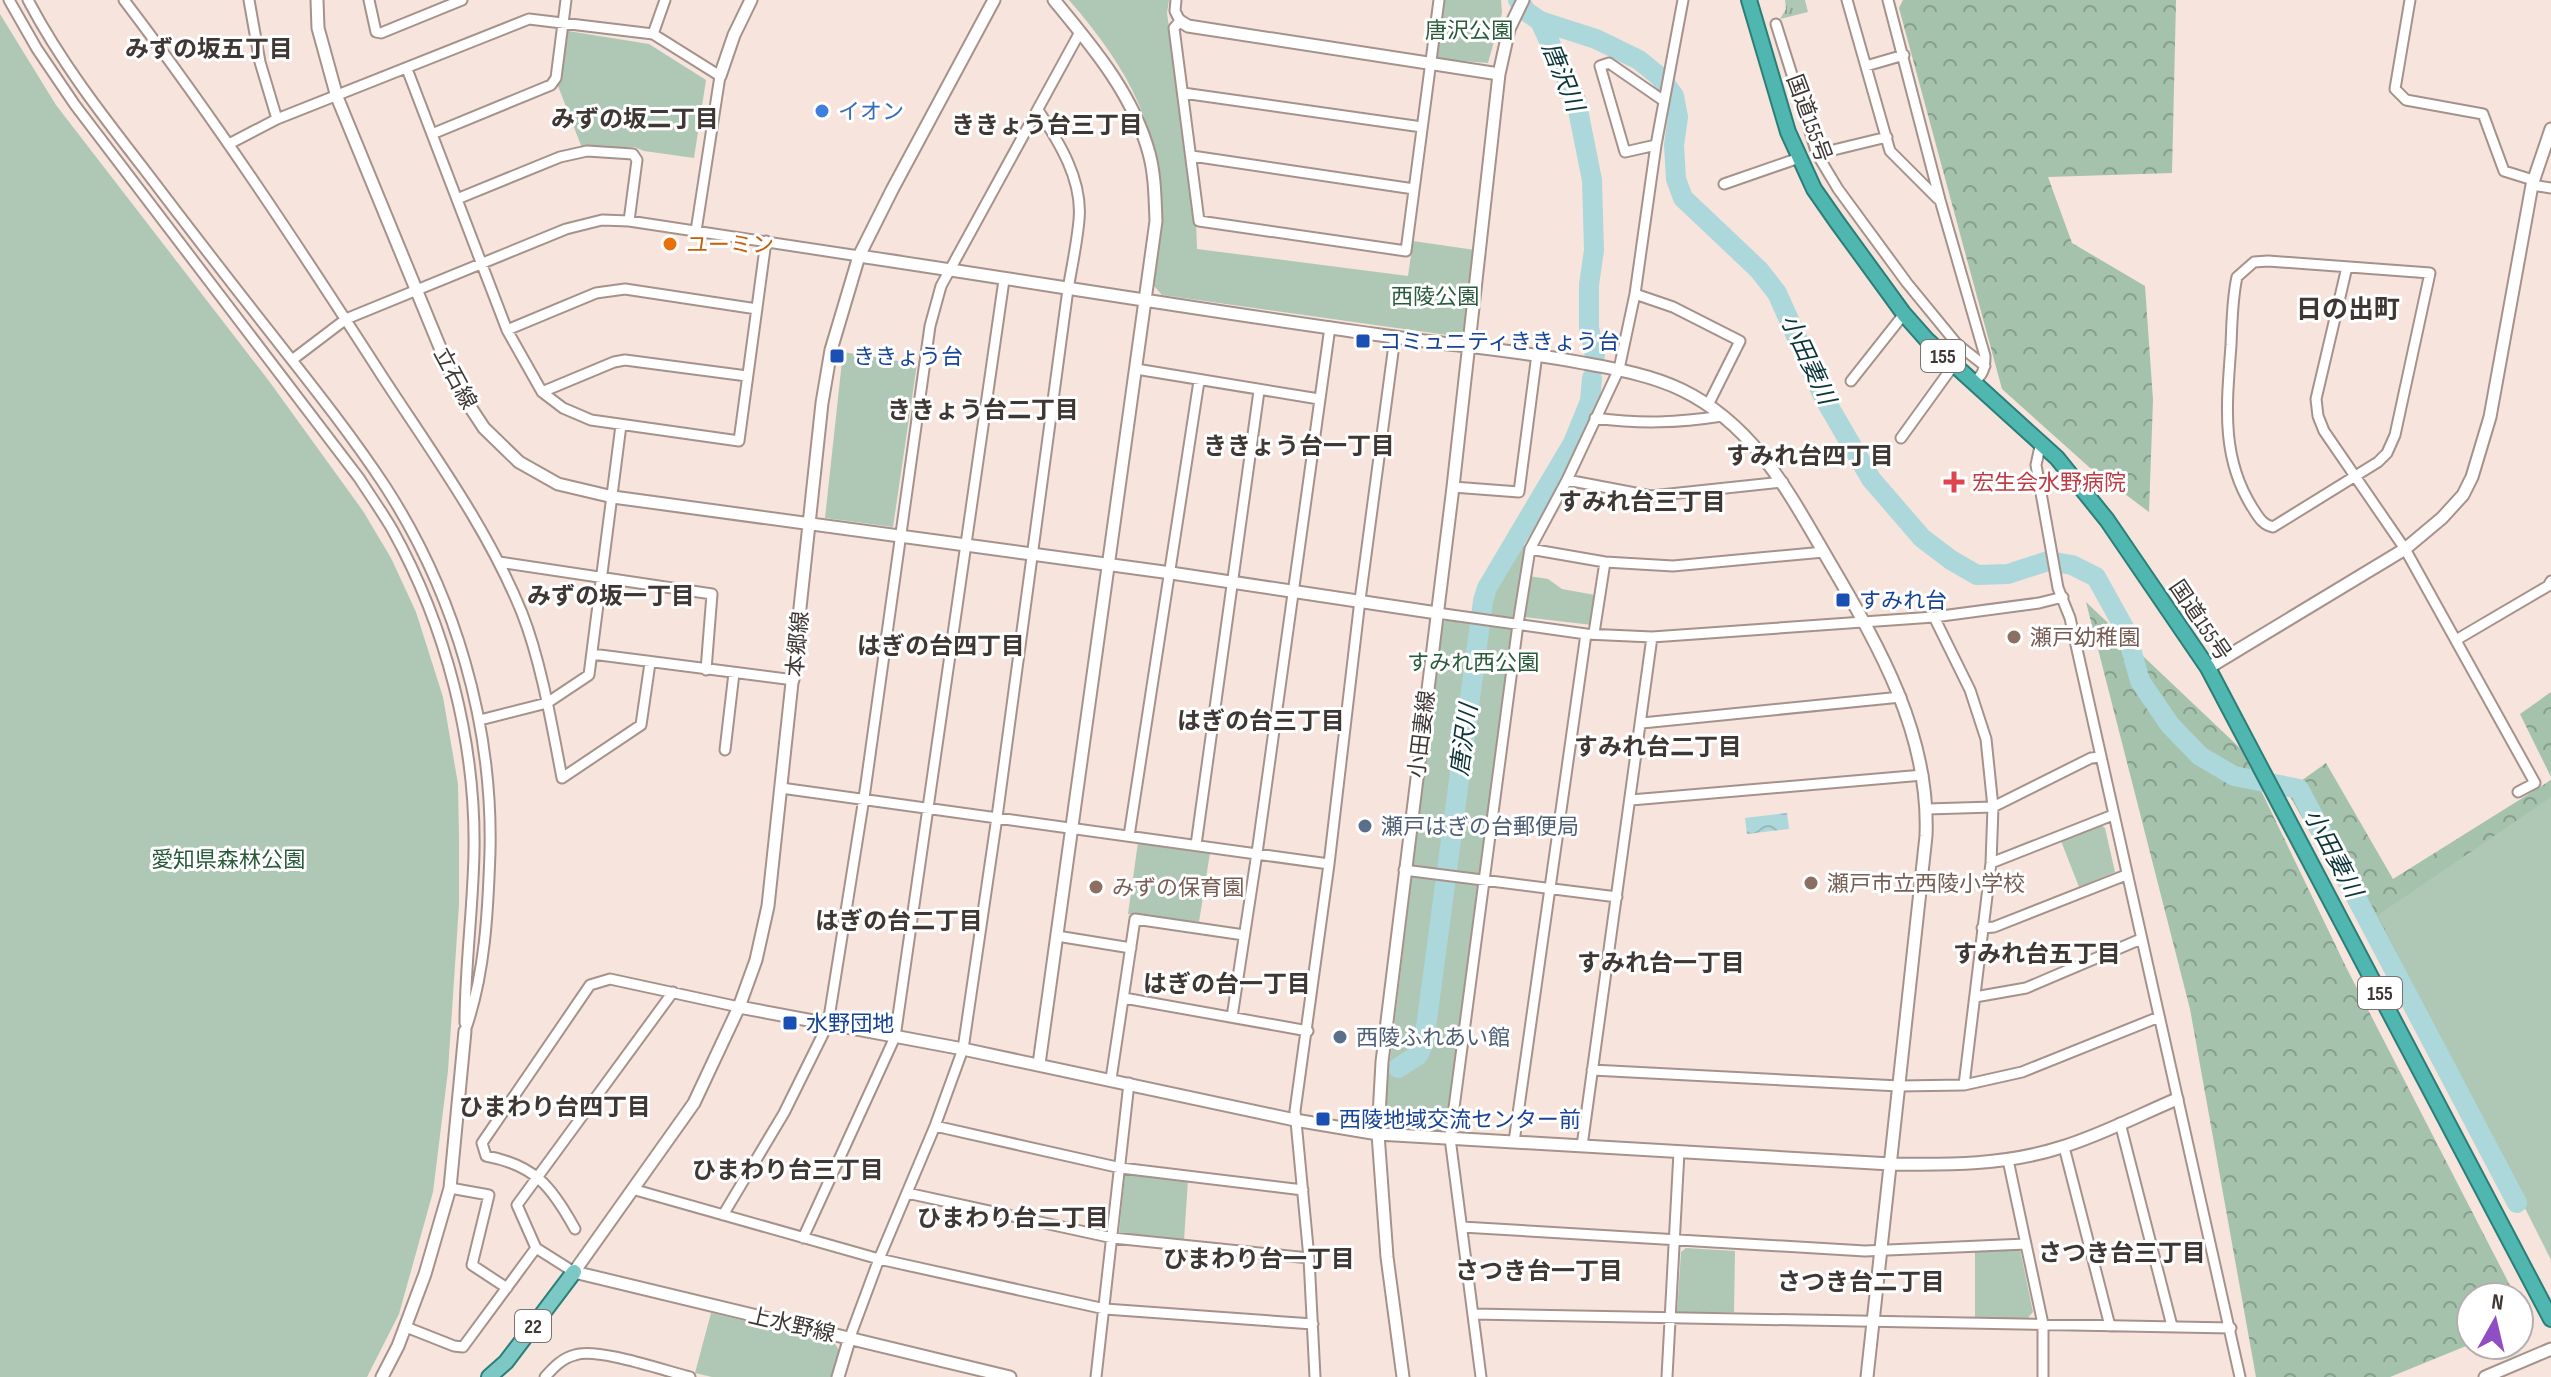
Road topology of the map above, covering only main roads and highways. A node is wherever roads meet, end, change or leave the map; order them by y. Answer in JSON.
{"nodes":[{"id":1,"x":1749,"y":0,"type":"edge"},
{"id":2,"x":574,"y":1272,"type":"road end"},
{"id":3,"x":2551,"y":1319,"type":"edge"},
{"id":4,"x":489,"y":1377,"type":"edge"}],
"edges":[{"from":1,"to":3,"type":"highway","name":"国道155号","number":"155"},
{"from":2,"to":4,"type":"main road","number":"22"}]}
